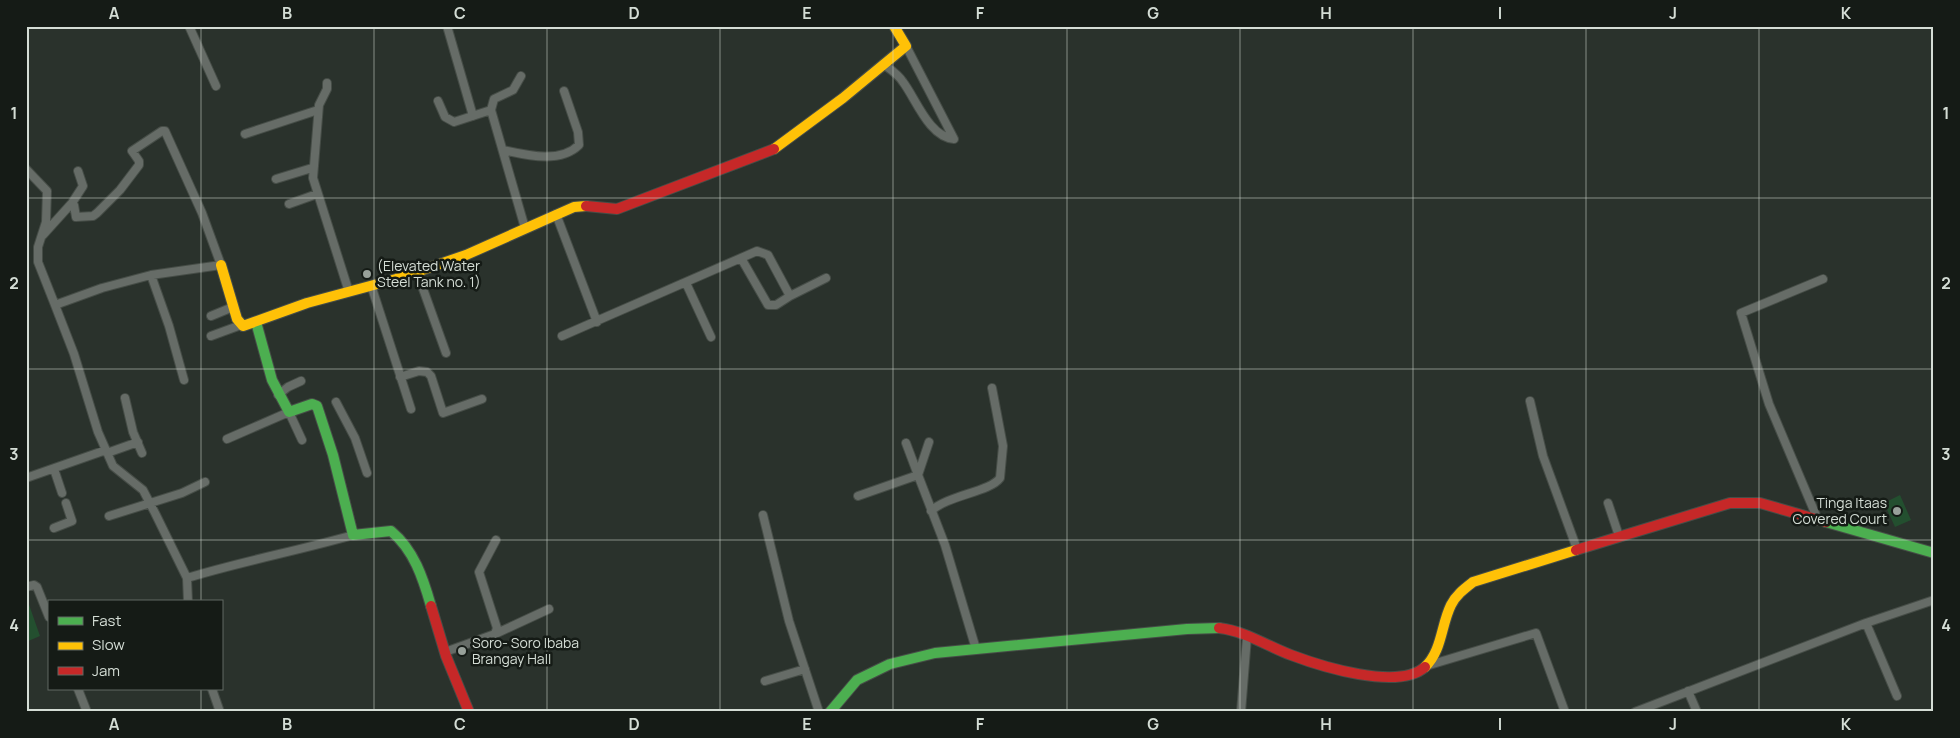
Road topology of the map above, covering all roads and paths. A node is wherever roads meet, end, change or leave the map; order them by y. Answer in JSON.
{"nodes":[{"id":1,"x":189,"y":26,"type":"edge"},
{"id":2,"x":447,"y":26,"type":"edge"},
{"id":3,"x":894,"y":26,"type":"edge"},
{"id":4,"x":906,"y":46,"type":"junction"},
{"id":5,"x":883,"y":64,"type":"junction"},
{"id":6,"x":521,"y":76,"type":"dead end"},
{"id":7,"x":326,"y":83,"type":"dead end"},
{"id":8,"x":216,"y":86,"type":"dead end"},
{"id":9,"x":564,"y":91,"type":"dead end"},
{"id":10,"x":438,"y":101,"type":"dead end"},
{"id":11,"x":318,"y":110,"type":"junction"},
{"id":12,"x":491,"y":110,"type":"junction"},
{"id":13,"x":473,"y":116,"type":"junction"},
{"id":14,"x":245,"y":134,"type":"dead end"},
{"id":15,"x":503,"y":150,"type":"junction"},
{"id":16,"x":312,"y":168,"type":"junction"},
{"id":17,"x":26,"y":169,"type":"edge"},
{"id":18,"x":78,"y":172,"type":"dead end"},
{"id":19,"x":276,"y":179,"type":"dead end"},
{"id":20,"x":317,"y":194,"type":"junction"},
{"id":21,"x":72,"y":203,"type":"junction"},
{"id":22,"x":290,"y":204,"type":"dead end"},
{"id":23,"x":556,"y":214,"type":"junction"},
{"id":24,"x":526,"y":228,"type":"junction"},
{"id":25,"x":43,"y":235,"type":"junction"},
{"id":26,"x":741,"y":258,"type":"junction"},
{"id":27,"x":221,"y":265,"type":"junction"},
{"id":28,"x":417,"y":272,"type":"junction"},
{"id":29,"x":151,"y":275,"type":"junction"},
{"id":30,"x":826,"y":278,"type":"dead end"},
{"id":31,"x":1823,"y":279,"type":"dead end"},
{"id":32,"x":686,"y":283,"type":"junction"},
{"id":33,"x":371,"y":285,"type":"junction"},
{"id":34,"x":349,"y":292,"type":"junction"},
{"id":35,"x":790,"y":296,"type":"junction"},
{"id":36,"x":55,"y":304,"type":"junction"},
{"id":37,"x":234,"y":307,"type":"junction"},
{"id":38,"x":211,"y":316,"type":"dead end"},
{"id":39,"x":256,"y":322,"type":"junction"},
{"id":40,"x":597,"y":322,"type":"junction"},
{"id":41,"x":241,"y":325,"type":"junction"},
{"id":42,"x":211,"y":336,"type":"dead end"},
{"id":43,"x":562,"y":336,"type":"dead end"},
{"id":44,"x":712,"y":337,"type":"dead end"},
{"id":45,"x":446,"y":353,"type":"dead end"},
{"id":46,"x":400,"y":377,"type":"junction"},
{"id":47,"x":184,"y":380,"type":"dead end"},
{"id":48,"x":301,"y":381,"type":"dead end"},
{"id":49,"x":992,"y":388,"type":"dead end"},
{"id":50,"x":278,"y":395,"type":"junction"},
{"id":51,"x":125,"y":398,"type":"dead end"},
{"id":52,"x":482,"y":399,"type":"dead end"},
{"id":53,"x":1530,"y":401,"type":"dead end"},
{"id":54,"x":336,"y":402,"type":"dead end"},
{"id":55,"x":411,"y":409,"type":"dead end"},
{"id":56,"x":289,"y":412,"type":"junction"},
{"id":57,"x":227,"y":439,"type":"dead end"},
{"id":58,"x":302,"y":440,"type":"dead end"},
{"id":59,"x":138,"y":442,"type":"junction"},
{"id":60,"x":929,"y":442,"type":"dead end"},
{"id":61,"x":906,"y":443,"type":"dead end"},
{"id":62,"x":106,"y":451,"type":"junction"},
{"id":63,"x":142,"y":452,"type":"dead end"},
{"id":64,"x":54,"y":469,"type":"junction"},
{"id":65,"x":367,"y":472,"type":"dead end"},
{"id":66,"x":918,"y":475,"type":"junction"},
{"id":67,"x":26,"y":478,"type":"edge"},
{"id":68,"x":204,"y":482,"type":"dead end"},
{"id":69,"x":62,"y":493,"type":"dead end"},
{"id":70,"x":858,"y":496,"type":"dead end"},
{"id":71,"x":1608,"y":502,"type":"dead end"},
{"id":72,"x":66,"y":503,"type":"dead end"},
{"id":73,"x":150,"y":503,"type":"junction"},
{"id":74,"x":931,"y":511,"type":"junction"},
{"id":75,"x":763,"y":515,"type":"dead end"},
{"id":76,"x":109,"y":516,"type":"dead end"},
{"id":77,"x":1818,"y":520,"type":"junction"},
{"id":78,"x":54,"y":528,"type":"dead end"},
{"id":79,"x":354,"y":535,"type":"junction"},
{"id":80,"x":1619,"y":536,"type":"junction"},
{"id":81,"x":496,"y":540,"type":"dead end"},
{"id":82,"x":1577,"y":549,"type":"junction"},
{"id":83,"x":1934,"y":553,"type":"edge"},
{"id":84,"x":187,"y":578,"type":"junction"},
{"id":85,"x":26,"y":587,"type":"edge"},
{"id":86,"x":188,"y":600,"type":"edge"},
{"id":87,"x":1934,"y":600,"type":"edge"},
{"id":88,"x":549,"y":609,"type":"dead end"},
{"id":89,"x":48,"y":614,"type":"edge"},
{"id":90,"x":1866,"y":623,"type":"junction"},
{"id":91,"x":495,"y":634,"type":"junction"},
{"id":92,"x":1247,"y":636,"type":"junction"},
{"id":93,"x":976,"y":649,"type":"junction"},
{"id":94,"x":445,"y":652,"type":"junction"},
{"id":95,"x":1426,"y":666,"type":"junction"},
{"id":96,"x":805,"y":669,"type":"junction"},
{"id":97,"x":765,"y":681,"type":"dead end"},
{"id":98,"x":80,"y":690,"type":"edge"},
{"id":99,"x":212,"y":690,"type":"edge"},
{"id":100,"x":1688,"y":691,"type":"junction"},
{"id":101,"x":1897,"y":696,"type":"dead end"},
{"id":102,"x":465,"y":711,"type":"edge"},
{"id":103,"x":1238,"y":711,"type":"edge"},
{"id":104,"x":87,"y":712,"type":"edge"},
{"id":105,"x":220,"y":712,"type":"edge"},
{"id":106,"x":819,"y":712,"type":"edge"},
{"id":107,"x":830,"y":712,"type":"edge"},
{"id":108,"x":1565,"y":712,"type":"edge"},
{"id":109,"x":1635,"y":712,"type":"edge"},
{"id":110,"x":1697,"y":712,"type":"edge"}],
"edges":[{"from":1,"to":8,"type":"street"},
{"from":2,"to":13,"type":"street"},
{"from":3,"to":4,"type":"street"},
{"from":4,"to":5,"type":"street"},
{"from":4,"to":5,"type":"street"},
{"from":5,"to":23,"type":"street"},
{"from":6,"to":12,"type":"street"},
{"from":7,"to":11,"type":"street"},
{"from":9,"to":15,"type":"street"},
{"from":10,"to":13,"type":"street"},
{"from":11,"to":14,"type":"street"},
{"from":11,"to":16,"type":"street"},
{"from":12,"to":13,"type":"street"},
{"from":12,"to":15,"type":"street"},
{"from":15,"to":24,"type":"street"},
{"from":16,"to":19,"type":"street"},
{"from":16,"to":20,"type":"street"},
{"from":17,"to":25,"type":"street"},
{"from":18,"to":21,"type":"street"},
{"from":20,"to":22,"type":"street"},
{"from":20,"to":34,"type":"street"},
{"from":21,"to":25,"type":"street"},
{"from":21,"to":27,"type":"street"},
{"from":23,"to":24,"type":"street"},
{"from":23,"to":40,"type":"street"},
{"from":24,"to":28,"type":"street"},
{"from":25,"to":36,"type":"street"},
{"from":26,"to":32,"type":"street"},
{"from":26,"to":35,"type":"street"},
{"from":26,"to":35,"type":"street"},
{"from":27,"to":29,"type":"street"},
{"from":27,"to":37,"type":"street"},
{"from":28,"to":33,"type":"street"},
{"from":28,"to":45,"type":"street"},
{"from":29,"to":36,"type":"street"},
{"from":29,"to":47,"type":"street"},
{"from":30,"to":35,"type":"street"},
{"from":31,"to":77,"type":"street"},
{"from":32,"to":40,"type":"street"},
{"from":32,"to":44,"type":"street"},
{"from":33,"to":34,"type":"street"},
{"from":33,"to":46,"type":"street"},
{"from":34,"to":39,"type":"street"},
{"from":36,"to":62,"type":"street"},
{"from":37,"to":38,"type":"street"},
{"from":37,"to":41,"type":"street"},
{"from":39,"to":41,"type":"street"},
{"from":39,"to":50,"type":"street"},
{"from":40,"to":43,"type":"street"},
{"from":41,"to":42,"type":"street"},
{"from":46,"to":52,"type":"street"},
{"from":46,"to":55,"type":"street"},
{"from":48,"to":50,"type":"street"},
{"from":49,"to":74,"type":"street"},
{"from":50,"to":56,"type":"street"},
{"from":51,"to":59,"type":"street"},
{"from":53,"to":82,"type":"street"},
{"from":54,"to":65,"type":"street"},
{"from":56,"to":57,"type":"street"},
{"from":56,"to":58,"type":"street"},
{"from":56,"to":79,"type":"street"},
{"from":59,"to":62,"type":"street"},
{"from":59,"to":63,"type":"street"},
{"from":60,"to":66,"type":"street"},
{"from":61,"to":66,"type":"street"},
{"from":62,"to":64,"type":"street"},
{"from":62,"to":73,"type":"street"},
{"from":64,"to":67,"type":"street"},
{"from":64,"to":69,"type":"street"},
{"from":66,"to":70,"type":"street"},
{"from":66,"to":74,"type":"street"},
{"from":68,"to":73,"type":"street"},
{"from":71,"to":80,"type":"street"},
{"from":72,"to":78,"type":"street"},
{"from":73,"to":76,"type":"street"},
{"from":73,"to":84,"type":"street"},
{"from":74,"to":93,"type":"street"},
{"from":75,"to":96,"type":"street"},
{"from":77,"to":80,"type":"street"},
{"from":77,"to":83,"type":"street"},
{"from":79,"to":84,"type":"street"},
{"from":79,"to":94,"type":"street"},
{"from":80,"to":82,"type":"street"},
{"from":81,"to":91,"type":"street"},
{"from":82,"to":95,"type":"street"},
{"from":84,"to":86,"type":"street"},
{"from":85,"to":89,"type":"street"},
{"from":87,"to":90,"type":"street"},
{"from":88,"to":91,"type":"street"},
{"from":90,"to":100,"type":"street"},
{"from":90,"to":101,"type":"street"},
{"from":91,"to":94,"type":"street"},
{"from":92,"to":93,"type":"street"},
{"from":92,"to":95,"type":"street"},
{"from":92,"to":103,"type":"street"},
{"from":93,"to":107,"type":"street"},
{"from":94,"to":102,"type":"street"},
{"from":95,"to":108,"type":"street"},
{"from":96,"to":97,"type":"street"},
{"from":96,"to":106,"type":"street"},
{"from":98,"to":104,"type":"street"},
{"from":99,"to":105,"type":"street"},
{"from":100,"to":109,"type":"street"},
{"from":100,"to":110,"type":"street"}]}
